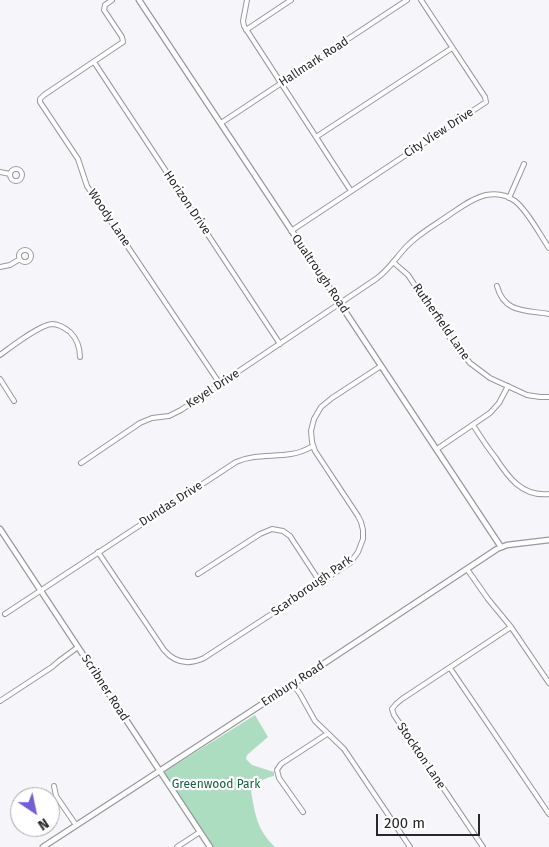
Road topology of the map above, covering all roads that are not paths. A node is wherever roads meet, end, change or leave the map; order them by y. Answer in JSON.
{"nodes":[{"id":1,"x":112,"y":0,"type":"edge"},
{"id":2,"x":139,"y":0,"type":"edge"},
{"id":3,"x":247,"y":0,"type":"edge"},
{"id":4,"x":291,"y":0,"type":"edge"},
{"id":5,"x":407,"y":0,"type":"edge"},
{"id":6,"x":421,"y":0,"type":"edge"},
{"id":7,"x":246,"y":30,"type":"junction"},
{"id":8,"x":452,"y":48,"type":"junction"},
{"id":9,"x":94,"y":62,"type":"junction"},
{"id":10,"x":281,"y":83,"type":"junction"},
{"id":11,"x":220,"y":123,"type":"junction"},
{"id":12,"x":316,"y":137,"type":"junction"},
{"id":13,"x":524,"y":164,"type":"dead end"},
{"id":14,"x":0,"y":172,"type":"edge"},
{"id":15,"x":10,"y":174,"type":"dead end"},
{"id":16,"x":351,"y":191,"type":"junction"},
{"id":17,"x":510,"y":198,"type":"junction"},
{"id":18,"x":291,"y":231,"type":"junction"},
{"id":19,"x":549,"y":248,"type":"edge"},
{"id":20,"x":20,"y":259,"type":"dead end"},
{"id":21,"x":393,"y":262,"type":"junction"},
{"id":22,"x":0,"y":266,"type":"edge"},
{"id":23,"x":497,"y":286,"type":"dead end"},
{"id":24,"x":340,"y":304,"type":"junction"},
{"id":25,"x":549,"y":314,"type":"edge"},
{"id":26,"x":280,"y":344,"type":"junction"},
{"id":27,"x":0,"y":355,"type":"edge"},
{"id":28,"x":80,"y":357,"type":"dead end"},
{"id":29,"x":381,"y":366,"type":"junction"},
{"id":30,"x":0,"y":379,"type":"edge"},
{"id":31,"x":220,"y":384,"type":"junction"},
{"id":32,"x":508,"y":386,"type":"junction"},
{"id":33,"x":549,"y":397,"type":"edge"},
{"id":34,"x":14,"y":401,"type":"dead end"},
{"id":35,"x":473,"y":425,"type":"junction"},
{"id":36,"x":313,"y":446,"type":"junction"},
{"id":37,"x":437,"y":449,"type":"junction"},
{"id":38,"x":81,"y":463,"type":"dead end"},
{"id":39,"x":549,"y":494,"type":"edge"},
{"id":40,"x":0,"y":529,"type":"edge"},
{"id":41,"x":549,"y":540,"type":"edge"},
{"id":42,"x":502,"y":547,"type":"junction"},
{"id":43,"x":98,"y":552,"type":"junction"},
{"id":44,"x":467,"y":569,"type":"junction"},
{"id":45,"x":198,"y":574,"type":"dead end"},
{"id":46,"x":320,"y":582,"type":"junction"},
{"id":47,"x":40,"y":591,"type":"junction"},
{"id":48,"x":4,"y":614,"type":"dead end"},
{"id":49,"x":511,"y":627,"type":"junction"},
{"id":50,"x":78,"y":647,"type":"junction"},
{"id":51,"x":450,"y":668,"type":"junction"},
{"id":52,"x":549,"y":683,"type":"edge"},
{"id":53,"x":293,"y":684,"type":"junction"},
{"id":54,"x":0,"y":701,"type":"edge"},
{"id":55,"x":328,"y":734,"type":"junction"},
{"id":56,"x":160,"y":771,"type":"junction"},
{"id":57,"x":54,"y":786,"type":"dead end"},
{"id":58,"x":303,"y":812,"type":"dead end"},
{"id":59,"x":549,"y":814,"type":"edge"},
{"id":60,"x":76,"y":826,"type":"junction"},
{"id":61,"x":200,"y":832,"type":"junction"},
{"id":62,"x":43,"y":847,"type":"edge"},
{"id":63,"x":177,"y":847,"type":"edge"},
{"id":64,"x":210,"y":847,"type":"edge"},
{"id":65,"x":410,"y":847,"type":"edge"},
{"id":66,"x":483,"y":847,"type":"edge"}],
"edges":[{"from":1,"to":9,"type":"street","name":"Woody Lane"},
{"from":2,"to":11,"type":"street","name":"Qualtrough Road"},
{"from":3,"to":7,"type":"street"},
{"from":4,"to":7,"type":"street"},
{"from":5,"to":10,"type":"street","name":"Hallmark Road"},
{"from":6,"to":8,"type":"street","name":"City View Drive"},
{"from":7,"to":10,"type":"street"},
{"from":8,"to":12,"type":"street"},
{"from":8,"to":16,"type":"street","name":"City View Drive"},
{"from":9,"to":26,"type":"street","name":"Horizon Drive"},
{"from":9,"to":31,"type":"street","name":"Woody Lane"},
{"from":10,"to":11,"type":"street","name":"Hallmark Road"},
{"from":10,"to":12,"type":"street"},
{"from":11,"to":18,"type":"street","name":"Qualtrough Road"},
{"from":12,"to":16,"type":"street"},
{"from":13,"to":17,"type":"street"},
{"from":14,"to":15,"type":"street"},
{"from":16,"to":18,"type":"street","name":"City View Drive"},
{"from":17,"to":19,"type":"street"},
{"from":17,"to":21,"type":"street","name":"Keyel Drive"},
{"from":18,"to":24,"type":"street","name":"Qualtrough Road"},
{"from":20,"to":22,"type":"street"},
{"from":21,"to":24,"type":"street","name":"Keyel Drive"},
{"from":21,"to":32,"type":"street","name":"Rutherfield Lane"},
{"from":23,"to":25,"type":"street"},
{"from":24,"to":26,"type":"street","name":"Keyel Drive"},
{"from":24,"to":29,"type":"street","name":"Qualtrough Road"},
{"from":26,"to":31,"type":"street","name":"Keyel Drive"},
{"from":27,"to":28,"type":"street"},
{"from":29,"to":36,"type":"street"},
{"from":29,"to":37,"type":"street","name":"Qualtrough Road"},
{"from":30,"to":34,"type":"street"},
{"from":31,"to":38,"type":"street","name":"Keyel Drive"},
{"from":32,"to":33,"type":"street","name":"Rutherfield Lane"},
{"from":32,"to":35,"type":"street"},
{"from":35,"to":37,"type":"street"},
{"from":35,"to":39,"type":"street"},
{"from":36,"to":43,"type":"street","name":"Dundas Drive"},
{"from":36,"to":46,"type":"street","name":"Scarborough Park"},
{"from":37,"to":42,"type":"street","name":"Qualtrough Road"},
{"from":40,"to":47,"type":"street","name":"Scribner Road"},
{"from":41,"to":42,"type":"street","name":"Embury Road"},
{"from":42,"to":44,"type":"street","name":"Embury Road"},
{"from":43,"to":46,"type":"street","name":"Scarborough Park"},
{"from":43,"to":47,"type":"street","name":"Dundas Drive"},
{"from":44,"to":49,"type":"street"},
{"from":44,"to":53,"type":"street","name":"Embury Road"},
{"from":45,"to":46,"type":"street"},
{"from":47,"to":48,"type":"street","name":"Dundas Drive"},
{"from":47,"to":50,"type":"street","name":"Scribner Road"},
{"from":49,"to":51,"type":"street","name":"Stockton Lane"},
{"from":49,"to":52,"type":"street"},
{"from":50,"to":54,"type":"street"},
{"from":50,"to":56,"type":"street","name":"Scribner Road"},
{"from":51,"to":59,"type":"street"},
{"from":51,"to":66,"type":"street","name":"Stockton Lane"},
{"from":53,"to":55,"type":"street"},
{"from":53,"to":56,"type":"street","name":"Embury Road"},
{"from":55,"to":58,"type":"street"},
{"from":55,"to":65,"type":"street"},
{"from":56,"to":60,"type":"street","name":"Embury Road"},
{"from":56,"to":61,"type":"street","name":"Scribner Road"},
{"from":57,"to":60,"type":"street"},
{"from":60,"to":62,"type":"street","name":"Embury Road"},
{"from":61,"to":63,"type":"street"},
{"from":61,"to":64,"type":"street","name":"Scribner Road"}]}
